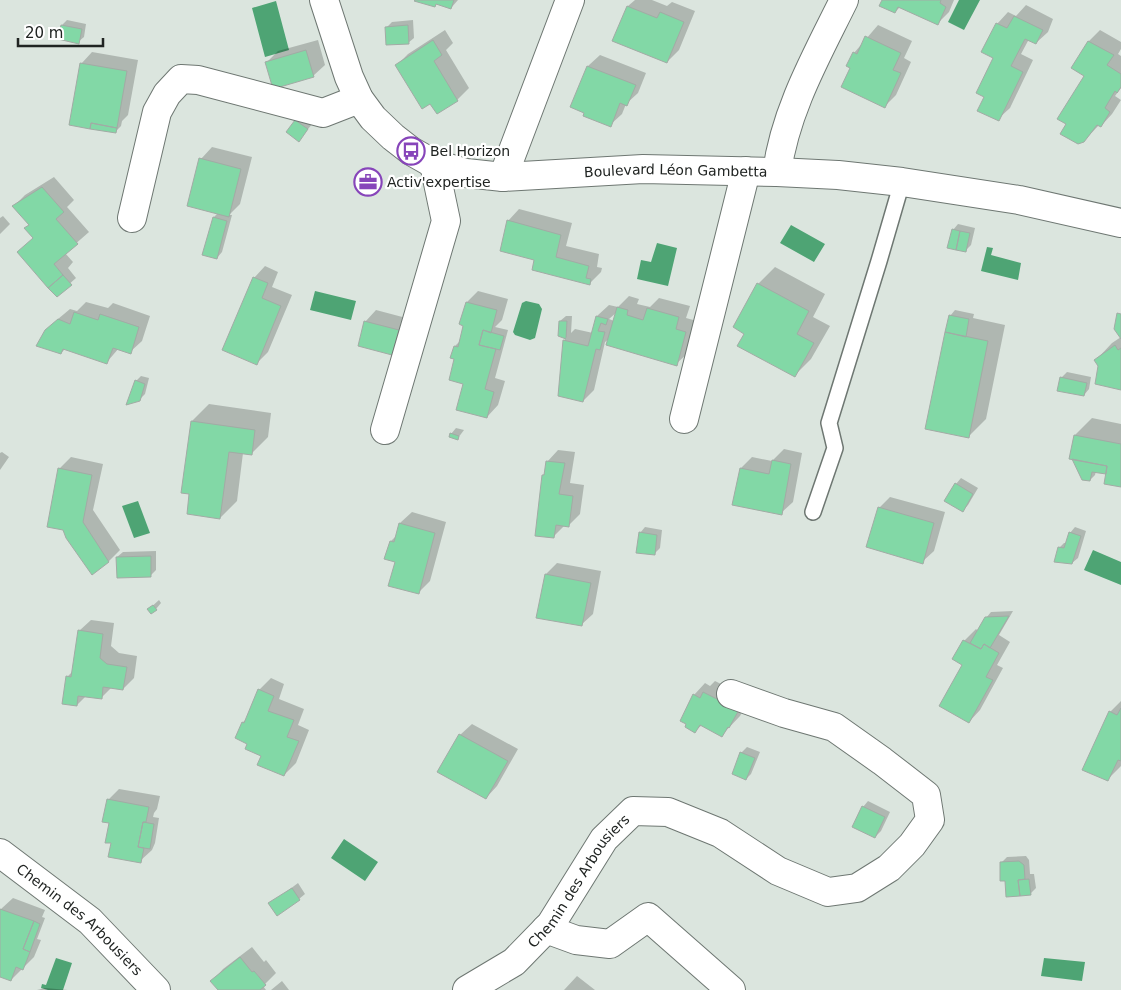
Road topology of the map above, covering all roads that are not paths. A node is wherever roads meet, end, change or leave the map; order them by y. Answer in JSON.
{"nodes":[{"id":1,"x":324,"y":0,"type":"edge"},
{"id":2,"x":570,"y":0,"type":"edge"},
{"id":3,"x":844,"y":0,"type":"edge"},
{"id":4,"x":359,"y":99,"type":"junction"},
{"id":5,"x":434,"y":164,"type":"junction"},
{"id":6,"x":746,"y":171,"type":"junction"},
{"id":7,"x":776,"y":172,"type":"junction"},
{"id":8,"x":503,"y":177,"type":"junction"},
{"id":9,"x":902,"y":182,"type":"junction"},
{"id":10,"x":132,"y":218,"type":"dead end"},
{"id":11,"x":1121,"y":223,"type":"edge"},
{"id":12,"x":684,"y":419,"type":"dead end"},
{"id":13,"x":385,"y":430,"type":"dead end"},
{"id":14,"x":813,"y":512,"type":"dead end"},
{"id":15,"x":731,"y":694,"type":"dead end"},
{"id":16,"x":0,"y":853,"type":"edge"},
{"id":17,"x":546,"y":930,"type":"junction"},
{"id":18,"x":156,"y":990,"type":"edge"},
{"id":19,"x":467,"y":990,"type":"edge"},
{"id":20,"x":731,"y":990,"type":"edge"}],
"edges":[{"from":1,"to":4,"type":"street","name":"Boulevard Léon Gambetta"},
{"from":2,"to":8,"type":"street"},
{"from":3,"to":7,"type":"street"},
{"from":4,"to":5,"type":"street","name":"Boulevard Léon Gambetta"},
{"from":4,"to":10,"type":"street"},
{"from":5,"to":8,"type":"street","name":"Boulevard Léon Gambetta"},
{"from":5,"to":13,"type":"street"},
{"from":6,"to":7,"type":"street","name":"Boulevard Léon Gambetta"},
{"from":6,"to":8,"type":"street","name":"Boulevard Léon Gambetta"},
{"from":6,"to":12,"type":"street"},
{"from":7,"to":9,"type":"street","name":"Boulevard Léon Gambetta"},
{"from":9,"to":11,"type":"street","name":"Boulevard Léon Gambetta"},
{"from":9,"to":14,"type":"lane"},
{"from":15,"to":17,"type":"street","name":"Chemin des Arbousiers"},
{"from":16,"to":18,"type":"street","name":"Chemin des Arbousiers"},
{"from":17,"to":19,"type":"street","name":"Chemin des Arbousiers"},
{"from":17,"to":20,"type":"street"}]}
